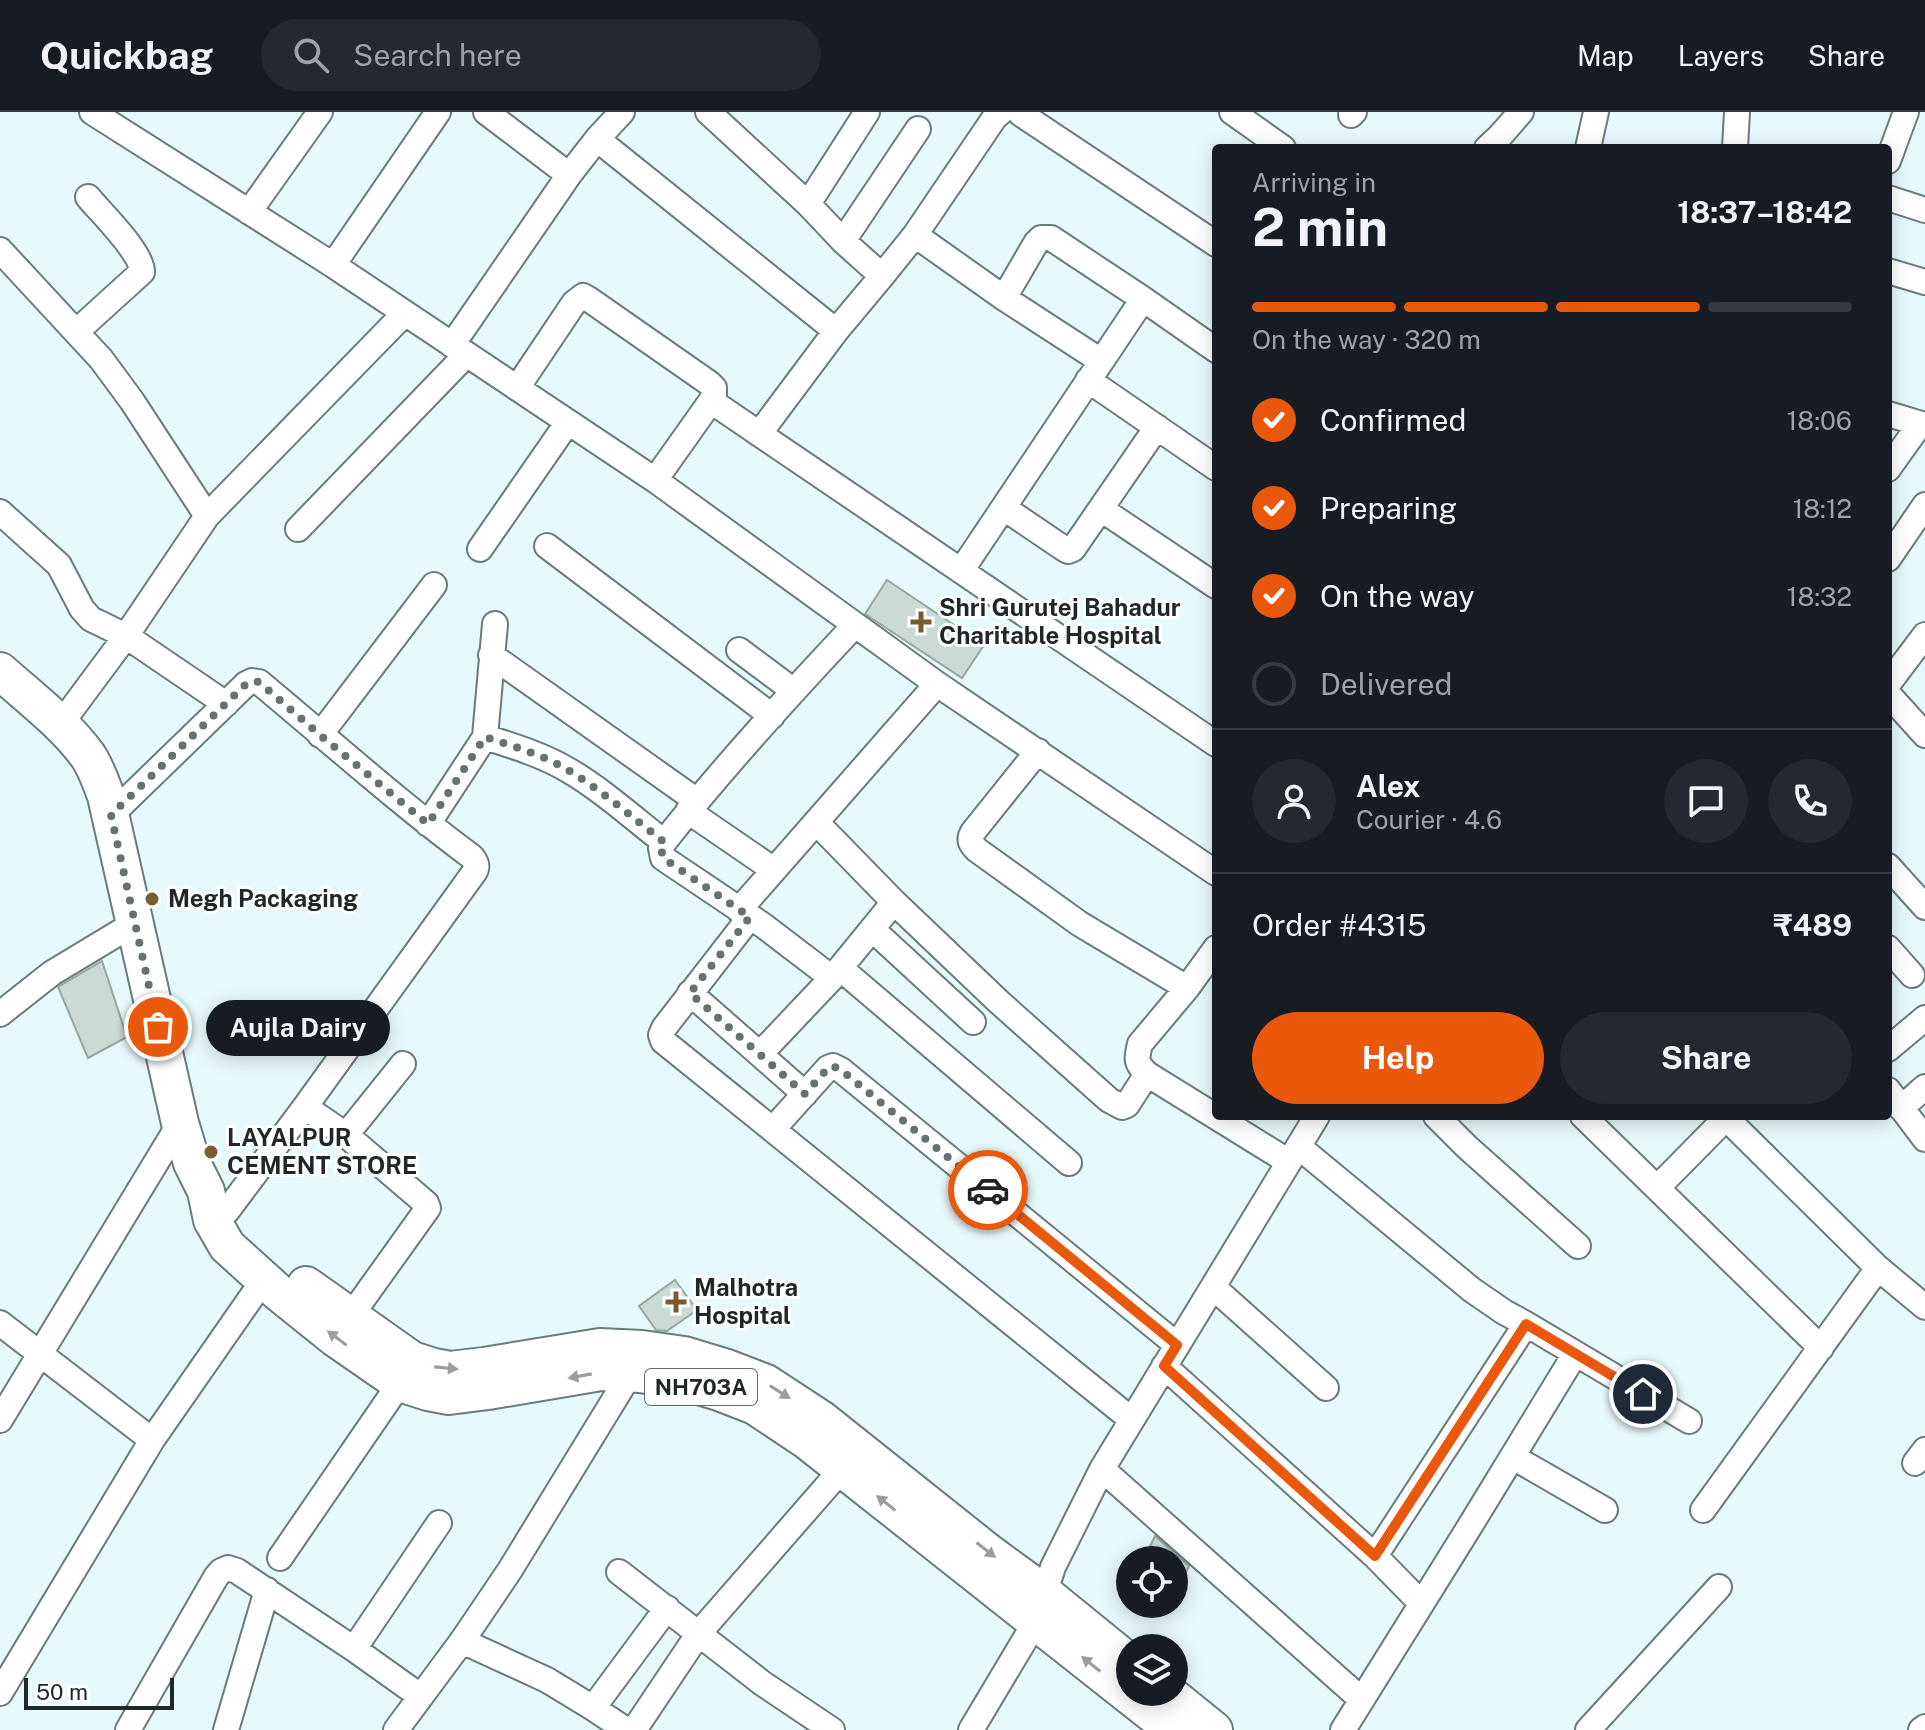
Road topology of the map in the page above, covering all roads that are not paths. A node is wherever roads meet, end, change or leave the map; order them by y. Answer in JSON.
{"nodes":[{"id":1,"x":92,"y":112,"type":"edge"},
{"id":2,"x":320,"y":112,"type":"edge"},
{"id":3,"x":438,"y":112,"type":"edge"},
{"id":4,"x":486,"y":112,"type":"edge"},
{"id":5,"x":622,"y":112,"type":"edge"},
{"id":6,"x":708,"y":112,"type":"edge"},
{"id":7,"x":867,"y":112,"type":"edge"},
{"id":8,"x":1015,"y":112,"type":"edge"},
{"id":9,"x":1232,"y":112,"type":"edge"},
{"id":10,"x":1521,"y":112,"type":"edge"},
{"id":11,"x":1596,"y":112,"type":"edge"},
{"id":12,"x":1737,"y":112,"type":"edge"},
{"id":13,"x":1906,"y":112,"type":"edge"},
{"id":14,"x":1925,"y":121,"type":"edge"},
{"id":15,"x":918,"y":129,"type":"dead end"},
{"id":16,"x":597,"y":139,"type":"junction"},
{"id":17,"x":1277,"y":144,"type":"edge"},
{"id":18,"x":1491,"y":144,"type":"edge"},
{"id":19,"x":1589,"y":144,"type":"edge"},
{"id":20,"x":1735,"y":144,"type":"edge"},
{"id":21,"x":1892,"y":150,"type":"edge"},
{"id":22,"x":569,"y":175,"type":"junction"},
{"id":23,"x":88,"y":197,"type":"dead end"},
{"id":24,"x":1892,"y":199,"type":"edge"},
{"id":25,"x":808,"y":204,"type":"junction"},
{"id":26,"x":1925,"y":210,"type":"edge"},
{"id":27,"x":249,"y":212,"type":"junction"},
{"id":28,"x":915,"y":235,"type":"junction"},
{"id":29,"x":843,"y":241,"type":"junction"},
{"id":30,"x":1212,"y":241,"type":"edge"},
{"id":31,"x":0,"y":250,"type":"edge"},
{"id":32,"x":333,"y":265,"type":"junction"},
{"id":33,"x":1892,"y":272,"type":"edge"},
{"id":34,"x":882,"y":276,"type":"junction"},
{"id":35,"x":1925,"y":282,"type":"edge"},
{"id":36,"x":1004,"y":298,"type":"junction"},
{"id":37,"x":1143,"y":299,"type":"junction"},
{"id":38,"x":405,"y":313,"type":"junction"},
{"id":39,"x":77,"y":331,"type":"junction"},
{"id":40,"x":836,"y":331,"type":"junction"},
{"id":41,"x":1212,"y":347,"type":"edge"},
{"id":42,"x":459,"y":350,"type":"junction"},
{"id":43,"x":1095,"y":371,"type":"junction"},
{"id":44,"x":517,"y":388,"type":"junction"},
{"id":45,"x":711,"y":401,"type":"junction"},
{"id":46,"x":1892,"y":415,"type":"edge"},
{"id":47,"x":568,"y":422,"type":"junction"},
{"id":48,"x":1923,"y":424,"type":"edge"},
{"id":49,"x":1157,"y":427,"type":"junction"},
{"id":50,"x":759,"y":434,"type":"junction"},
{"id":51,"x":1892,"y":464,"type":"edge"},
{"id":52,"x":1212,"y":465,"type":"edge"},
{"id":53,"x":655,"y":480,"type":"junction"},
{"id":54,"x":1925,"y":505,"type":"edge"},
{"id":55,"x":1004,"y":508,"type":"junction"},
{"id":56,"x":1101,"y":509,"type":"junction"},
{"id":57,"x":0,"y":512,"type":"edge"},
{"id":58,"x":207,"y":516,"type":"junction"},
{"id":59,"x":298,"y":529,"type":"dead end"},
{"id":60,"x":547,"y":546,"type":"dead end"},
{"id":61,"x":480,"y":549,"type":"dead end"},
{"id":62,"x":1892,"y":553,"type":"edge"},
{"id":63,"x":961,"y":571,"type":"junction"},
{"id":64,"x":1212,"y":583,"type":"edge"},
{"id":65,"x":434,"y":585,"type":"dead end"},
{"id":66,"x":495,"y":624,"type":"dead end"},
{"id":67,"x":855,"y":625,"type":"junction"},
{"id":68,"x":1925,"y":635,"type":"edge"},
{"id":69,"x":126,"y":636,"type":"junction"},
{"id":70,"x":739,"y":650,"type":"dead end"},
{"id":71,"x":491,"y":655,"type":"junction"},
{"id":72,"x":0,"y":671,"type":"edge"},
{"id":73,"x":1892,"y":679,"type":"edge"},
{"id":74,"x":937,"y":684,"type":"junction"},
{"id":75,"x":794,"y":691,"type":"junction"},
{"id":76,"x":1892,"y":698,"type":"edge"},
{"id":77,"x":226,"y":704,"type":"junction"},
{"id":78,"x":772,"y":716,"type":"junction"},
{"id":79,"x":60,"y":725,"type":"junction"},
{"id":80,"x":320,"y":735,"type":"junction"},
{"id":81,"x":1925,"y":735,"type":"edge"},
{"id":82,"x":485,"y":737,"type":"junction"},
{"id":83,"x":1212,"y":741,"type":"edge"},
{"id":84,"x":1038,"y":751,"type":"junction"},
{"id":85,"x":692,"y":806,"type":"junction"},
{"id":86,"x":111,"y":815,"type":"junction"},
{"id":87,"x":817,"y":823,"type":"junction"},
{"id":88,"x":428,"y":824,"type":"junction"},
{"id":89,"x":664,"y":842,"type":"junction"},
{"id":90,"x":774,"y":870,"type":"junction"},
{"id":91,"x":1212,"y":870,"type":"edge"},
{"id":92,"x":1892,"y":870,"type":"edge"},
{"id":93,"x":894,"y":902,"type":"junction"},
{"id":94,"x":1925,"y":907,"type":"edge"},
{"id":95,"x":745,"y":914,"type":"junction"},
{"id":96,"x":135,"y":923,"type":"junction"},
{"id":97,"x":872,"y":929,"type":"junction"},
{"id":98,"x":1892,"y":952,"type":"edge"},
{"id":99,"x":1212,"y":954,"type":"edge"},
{"id":100,"x":836,"y":973,"type":"junction"},
{"id":101,"x":1912,"y":975,"type":"dead end"},
{"id":102,"x":1187,"y":988,"type":"junction"},
{"id":103,"x":690,"y":993,"type":"junction"},
{"id":104,"x":0,"y":1014,"type":"edge"},
{"id":105,"x":1925,"y":1018,"type":"edge"},
{"id":106,"x":973,"y":1022,"type":"dead end"},
{"id":107,"x":1892,"y":1046,"type":"edge"},
{"id":108,"x":760,"y":1054,"type":"junction"},
{"id":109,"x":403,"y":1064,"type":"dead end"},
{"id":110,"x":1147,"y":1074,"type":"junction"},
{"id":111,"x":1925,"y":1087,"type":"edge"},
{"id":112,"x":805,"y":1094,"type":"junction"},
{"id":113,"x":1894,"y":1099,"type":"edge"},
{"id":114,"x":305,"y":1107,"type":"junction"},
{"id":115,"x":1212,"y":1109,"type":"edge"},
{"id":116,"x":1232,"y":1120,"type":"edge"},
{"id":117,"x":1315,"y":1120,"type":"edge"},
{"id":118,"x":1440,"y":1120,"type":"edge"},
{"id":119,"x":1587,"y":1120,"type":"edge"},
{"id":120,"x":1722,"y":1120,"type":"edge"},
{"id":121,"x":1728,"y":1120,"type":"edge"},
{"id":122,"x":180,"y":1123,"type":"junction"},
{"id":123,"x":773,"y":1129,"type":"junction"},
{"id":124,"x":346,"y":1135,"type":"junction"},
{"id":125,"x":1925,"y":1139,"type":"edge"},
{"id":126,"x":1294,"y":1154,"type":"junction"},
{"id":127,"x":1069,"y":1163,"type":"dead end"},
{"id":128,"x":1658,"y":1187,"type":"junction"},
{"id":129,"x":216,"y":1201,"type":"junction"},
{"id":130,"x":1578,"y":1246,"type":"dead end"},
{"id":131,"x":1878,"y":1268,"type":"junction"},
{"id":132,"x":264,"y":1279,"type":"junction"},
{"id":133,"x":1213,"y":1287,"type":"junction"},
{"id":134,"x":1925,"y":1307,"type":"edge"},
{"id":135,"x":350,"y":1317,"type":"junction"},
{"id":136,"x":0,"y":1323,"type":"edge"},
{"id":137,"x":1526,"y":1324,"type":"junction"},
{"id":138,"x":1177,"y":1345,"type":"junction"},
{"id":139,"x":1821,"y":1348,"type":"junction"},
{"id":140,"x":40,"y":1354,"type":"junction"},
{"id":141,"x":1575,"y":1354,"type":"junction"},
{"id":142,"x":1164,"y":1366,"type":"junction"},
{"id":143,"x":630,"y":1374,"type":"junction"},
{"id":144,"x":400,"y":1383,"type":"junction"},
{"id":145,"x":1326,"y":1388,"type":"dead end"},
{"id":146,"x":0,"y":1420,"type":"edge"},
{"id":147,"x":1132,"y":1420,"type":"junction"},
{"id":148,"x":1689,"y":1421,"type":"dead end"},
{"id":149,"x":152,"y":1440,"type":"junction"},
{"id":150,"x":1513,"y":1457,"type":"junction"},
{"id":151,"x":842,"y":1469,"type":"junction"},
{"id":152,"x":1102,"y":1469,"type":"junction"},
{"id":153,"x":1605,"y":1510,"type":"dead end"},
{"id":154,"x":1703,"y":1510,"type":"dead end"},
{"id":155,"x":439,"y":1523,"type":"dead end"},
{"id":156,"x":1375,"y":1556,"type":"junction"},
{"id":157,"x":280,"y":1558,"type":"dead end"},
{"id":158,"x":619,"y":1572,"type":"dead end"},
{"id":159,"x":1719,"y":1587,"type":"dead end"},
{"id":160,"x":267,"y":1590,"type":"junction"},
{"id":161,"x":1421,"y":1603,"type":"junction"},
{"id":162,"x":1040,"y":1607,"type":"junction"},
{"id":163,"x":667,"y":1608,"type":"junction"},
{"id":164,"x":699,"y":1633,"type":"junction"},
{"id":165,"x":462,"y":1641,"type":"junction"},
{"id":166,"x":354,"y":1649,"type":"junction"},
{"id":167,"x":1116,"y":1654,"type":"edge"},
{"id":168,"x":0,"y":1693,"type":"edge"},
{"id":169,"x":420,"y":1696,"type":"junction"},
{"id":170,"x":1362,"y":1700,"type":"junction"},
{"id":171,"x":1184,"y":1706,"type":"edge"},
{"id":172,"x":593,"y":1708,"type":"junction"},
{"id":173,"x":128,"y":1730,"type":"edge"},
{"id":174,"x":226,"y":1730,"type":"edge"},
{"id":175,"x":396,"y":1730,"type":"edge"},
{"id":176,"x":626,"y":1730,"type":"edge"},
{"id":177,"x":634,"y":1730,"type":"edge"},
{"id":178,"x":832,"y":1730,"type":"edge"},
{"id":179,"x":971,"y":1730,"type":"edge"},
{"id":180,"x":1173,"y":1730,"type":"edge"},
{"id":181,"x":1214,"y":1730,"type":"edge"},
{"id":182,"x":1343,"y":1730,"type":"edge"},
{"id":183,"x":1588,"y":1730,"type":"edge"}],
"edges":[{"from":1,"to":27,"type":"street"},
{"from":2,"to":27,"type":"street"},
{"from":3,"to":32,"type":"street"},
{"from":4,"to":22,"type":"street"},
{"from":5,"to":16,"type":"street"},
{"from":6,"to":25,"type":"street"},
{"from":7,"to":25,"type":"street"},
{"from":8,"to":28,"type":"street"},
{"from":8,"to":30,"type":"street"},
{"from":9,"to":17,"type":"street"},
{"from":10,"to":18,"type":"street"},
{"from":11,"to":19,"type":"street"},
{"from":12,"to":20,"type":"street"},
{"from":13,"to":14,"type":"street"},
{"from":13,"to":21,"type":"street"},
{"from":15,"to":29,"type":"street"},
{"from":16,"to":22,"type":"street"},
{"from":16,"to":40,"type":"street"},
{"from":22,"to":42,"type":"street"},
{"from":23,"to":39,"type":"street"},
{"from":24,"to":26,"type":"street"},
{"from":25,"to":29,"type":"street"},
{"from":27,"to":32,"type":"street"},
{"from":28,"to":34,"type":"street"},
{"from":28,"to":36,"type":"street"},
{"from":29,"to":34,"type":"street"},
{"from":31,"to":39,"type":"street"},
{"from":32,"to":38,"type":"street"},
{"from":33,"to":35,"type":"street"},
{"from":34,"to":40,"type":"street"},
{"from":36,"to":37,"type":"street"},
{"from":36,"to":43,"type":"street"},
{"from":37,"to":41,"type":"street"},
{"from":37,"to":43,"type":"street"},
{"from":38,"to":42,"type":"street"},
{"from":38,"to":58,"type":"street"},
{"from":39,"to":58,"type":"street"},
{"from":40,"to":50,"type":"street"},
{"from":42,"to":44,"type":"street"},
{"from":42,"to":59,"type":"street"},
{"from":43,"to":49,"type":"street"},
{"from":43,"to":55,"type":"street"},
{"from":44,"to":45,"type":"street"},
{"from":44,"to":47,"type":"street"},
{"from":45,"to":50,"type":"street"},
{"from":45,"to":53,"type":"street"},
{"from":46,"to":48,"type":"street"},
{"from":47,"to":53,"type":"street"},
{"from":47,"to":61,"type":"street"},
{"from":48,"to":51,"type":"street"},
{"from":49,"to":52,"type":"street"},
{"from":49,"to":56,"type":"street"},
{"from":50,"to":63,"type":"street"},
{"from":53,"to":67,"type":"street"},
{"from":54,"to":62,"type":"street"},
{"from":55,"to":56,"type":"street"},
{"from":55,"to":63,"type":"street"},
{"from":56,"to":64,"type":"street"},
{"from":57,"to":69,"type":"street"},
{"from":58,"to":69,"type":"street"},
{"from":60,"to":78,"type":"street"},
{"from":63,"to":83,"type":"street"},
{"from":65,"to":80,"type":"street"},
{"from":66,"to":71,"type":"street"},
{"from":67,"to":74,"type":"street"},
{"from":67,"to":75,"type":"street"},
{"from":68,"to":73,"type":"street"},
{"from":69,"to":77,"type":"street"},
{"from":69,"to":79,"type":"street"},
{"from":70,"to":75,"type":"street"},
{"from":71,"to":82,"type":"street"},
{"from":71,"to":85,"type":"street"},
{"from":72,"to":79,"type":"highway","number":"NH703A"},
{"from":74,"to":84,"type":"street"},
{"from":74,"to":87,"type":"street"},
{"from":75,"to":78,"type":"street"},
{"from":76,"to":81,"type":"street"},
{"from":77,"to":80,"type":"street"},
{"from":77,"to":86,"type":"street"},
{"from":78,"to":85,"type":"street"},
{"from":79,"to":86,"type":"highway","number":"NH703A"},
{"from":80,"to":88,"type":"street"},
{"from":82,"to":88,"type":"street"},
{"from":82,"to":89,"type":"street"},
{"from":84,"to":91,"type":"street"},
{"from":84,"to":102,"type":"street"},
{"from":85,"to":89,"type":"street"},
{"from":85,"to":90,"type":"street"},
{"from":86,"to":96,"type":"highway","number":"NH703A"},
{"from":87,"to":90,"type":"street"},
{"from":87,"to":93,"type":"street"},
{"from":88,"to":114,"type":"street"},
{"from":89,"to":95,"type":"street"},
{"from":90,"to":95,"type":"street"},
{"from":92,"to":94,"type":"street"},
{"from":93,"to":97,"type":"street"},
{"from":93,"to":110,"type":"street"},
{"from":95,"to":100,"type":"street"},
{"from":95,"to":103,"type":"street"},
{"from":96,"to":104,"type":"street"},
{"from":96,"to":122,"type":"highway","number":"NH703A"},
{"from":97,"to":100,"type":"street"},
{"from":97,"to":106,"type":"street"},
{"from":98,"to":101,"type":"street"},
{"from":99,"to":102,"type":"street"},
{"from":100,"to":108,"type":"street"},
{"from":100,"to":127,"type":"street"},
{"from":102,"to":110,"type":"street"},
{"from":103,"to":108,"type":"street"},
{"from":103,"to":123,"type":"street"},
{"from":105,"to":107,"type":"street"},
{"from":108,"to":112,"type":"street"},
{"from":109,"to":124,"type":"street"},
{"from":110,"to":115,"type":"street"},
{"from":111,"to":113,"type":"street"},
{"from":112,"to":123,"type":"street"},
{"from":112,"to":138,"type":"street"},
{"from":113,"to":125,"type":"street"},
{"from":114,"to":124,"type":"street"},
{"from":114,"to":129,"type":"street"},
{"from":116,"to":126,"type":"street"},
{"from":117,"to":126,"type":"street"},
{"from":118,"to":130,"type":"street"},
{"from":119,"to":128,"type":"street"},
{"from":120,"to":128,"type":"street"},
{"from":121,"to":131,"type":"street"},
{"from":122,"to":129,"type":"highway","number":"NH703A"},
{"from":122,"to":140,"type":"street"},
{"from":123,"to":147,"type":"street"},
{"from":124,"to":135,"type":"street"},
{"from":126,"to":133,"type":"street"},
{"from":126,"to":137,"type":"street"},
{"from":128,"to":139,"type":"street"},
{"from":129,"to":132,"type":"highway","number":"NH703A"},
{"from":129,"to":135,"type":"highway","number":"NH703A"},
{"from":131,"to":134,"type":"street"},
{"from":131,"to":139,"type":"street"},
{"from":144,"to":132,"type":"highway","number":"NH703A","one_way":true},
{"from":132,"to":149,"type":"street"},
{"from":133,"to":138,"type":"street"},
{"from":133,"to":145,"type":"street"},
{"from":135,"to":162,"type":"highway","number":"NH703A","one_way":true},
{"from":136,"to":140,"type":"street"},
{"from":137,"to":141,"type":"street"},
{"from":137,"to":156,"type":"street"},
{"from":138,"to":142,"type":"street"},
{"from":139,"to":154,"type":"street"},
{"from":140,"to":146,"type":"street"},
{"from":140,"to":149,"type":"street"},
{"from":141,"to":148,"type":"street"},
{"from":141,"to":150,"type":"street"},
{"from":142,"to":147,"type":"street"},
{"from":142,"to":156,"type":"street"},
{"from":143,"to":144,"type":"highway","number":"NH703A","one_way":true},
{"from":143,"to":151,"type":"highway","number":"NH703A"},
{"from":143,"to":165,"type":"street"},
{"from":144,"to":157,"type":"street"},
{"from":147,"to":152,"type":"street"},
{"from":149,"to":168,"type":"street"},
{"from":150,"to":153,"type":"street"},
{"from":150,"to":161,"type":"street"},
{"from":162,"to":151,"type":"highway","number":"NH703A","one_way":true},
{"from":151,"to":164,"type":"street"},
{"from":152,"to":162,"type":"street"},
{"from":152,"to":170,"type":"street"},
{"from":155,"to":166,"type":"street"},
{"from":156,"to":161,"type":"street"},
{"from":158,"to":163,"type":"street"},
{"from":159,"to":183,"type":"street"},
{"from":160,"to":166,"type":"street"},
{"from":160,"to":173,"type":"street"},
{"from":160,"to":174,"type":"street"},
{"from":161,"to":170,"type":"street"},
{"from":162,"to":167,"type":"highway","number":"NH703A"},
{"from":162,"to":179,"type":"street"},
{"from":180,"to":162,"type":"highway","number":"NH703A","one_way":true},
{"from":163,"to":164,"type":"street"},
{"from":163,"to":172,"type":"street"},
{"from":164,"to":177,"type":"street"},
{"from":164,"to":178,"type":"street"},
{"from":165,"to":169,"type":"street"},
{"from":165,"to":172,"type":"street"},
{"from":166,"to":169,"type":"street"},
{"from":169,"to":175,"type":"street"},
{"from":170,"to":182,"type":"street"},
{"from":171,"to":181,"type":"highway"},
{"from":172,"to":176,"type":"street"}]}
